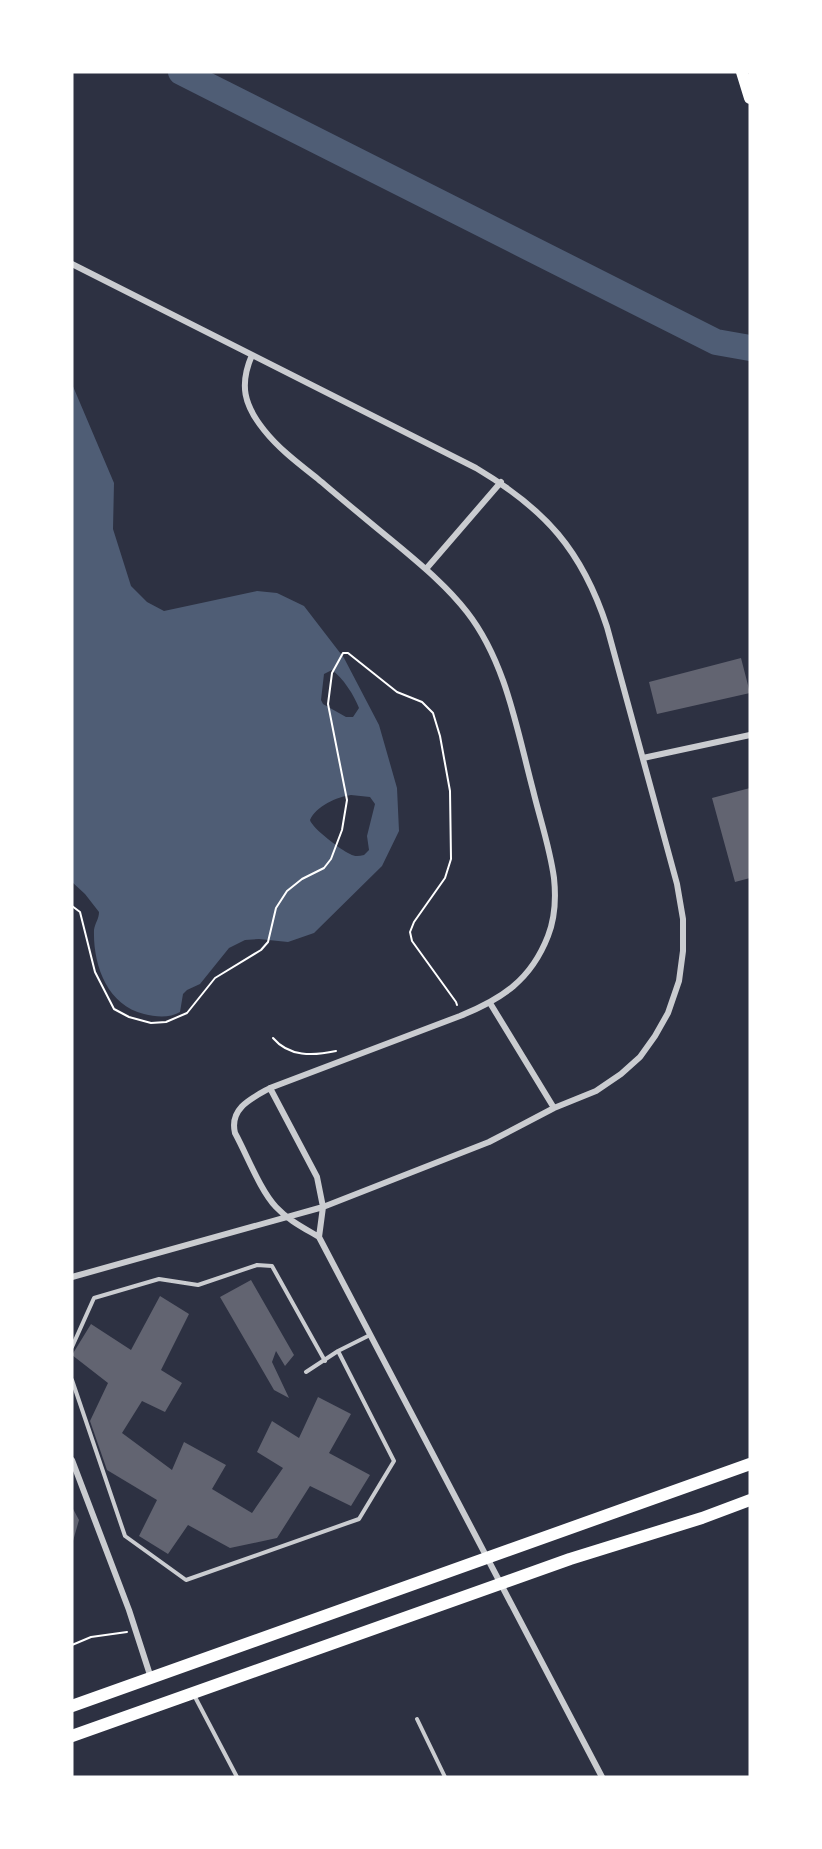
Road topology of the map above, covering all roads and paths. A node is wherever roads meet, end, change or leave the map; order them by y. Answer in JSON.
{"nodes":[{"id":1,"x":742,"y":72,"type":"edge"},
{"id":2,"x":750,"y":98,"type":"edge"},
{"id":3,"x":72,"y":264,"type":"edge"},
{"id":4,"x":252,"y":355,"type":"junction"},
{"id":5,"x":501,"y":482,"type":"junction"},
{"id":6,"x":426,"y":569,"type":"junction"},
{"id":7,"x":750,"y":735,"type":"edge"},
{"id":8,"x":643,"y":758,"type":"junction"},
{"id":9,"x":72,"y":906,"type":"edge"},
{"id":10,"x":490,"y":1004,"type":"junction"},
{"id":11,"x":457,"y":1008,"type":"dead end"},
{"id":12,"x":273,"y":1038,"type":"dead end"},
{"id":13,"x":342,"y":1050,"type":"dead end"},
{"id":14,"x":270,"y":1088,"type":"junction"},
{"id":15,"x":554,"y":1108,"type":"junction"},
{"id":16,"x":323,"y":1207,"type":"junction"},
{"id":17,"x":286,"y":1217,"type":"junction"},
{"id":18,"x":319,"y":1236,"type":"junction"},
{"id":19,"x":72,"y":1277,"type":"edge"},
{"id":20,"x":370,"y":1335,"type":"junction"},
{"id":21,"x":72,"y":1347,"type":"edge"},
{"id":22,"x":338,"y":1351,"type":"junction"},
{"id":23,"x":326,"y":1360,"type":"junction"},
{"id":24,"x":306,"y":1372,"type":"dead end"},
{"id":25,"x":72,"y":1380,"type":"edge"},
{"id":26,"x":72,"y":1460,"type":"edge"},
{"id":27,"x":750,"y":1464,"type":"edge"},
{"id":28,"x":750,"y":1500,"type":"edge"},
{"id":29,"x":488,"y":1558,"type":"junction"},
{"id":30,"x":501,"y":1584,"type":"junction"},
{"id":31,"x":135,"y":1631,"type":"junction"},
{"id":32,"x":72,"y":1645,"type":"edge"},
{"id":33,"x":151,"y":1678,"type":"junction"},
{"id":34,"x":193,"y":1694,"type":"junction"},
{"id":35,"x":72,"y":1706,"type":"edge"},
{"id":36,"x":417,"y":1719,"type":"dead end"},
{"id":37,"x":72,"y":1737,"type":"edge"},
{"id":38,"x":237,"y":1777,"type":"edge"},
{"id":39,"x":445,"y":1777,"type":"edge"},
{"id":40,"x":602,"y":1777,"type":"edge"}],
"edges":[{"from":1,"to":2,"type":"main road"},
{"from":3,"to":4,"type":"street"},
{"from":4,"to":5,"type":"street"},
{"from":4,"to":6,"type":"street"},
{"from":5,"to":6,"type":"street"},
{"from":5,"to":8,"type":"street"},
{"from":6,"to":10,"type":"street"},
{"from":7,"to":8,"type":"street"},
{"from":8,"to":15,"type":"street"},
{"from":9,"to":11,"type":"path"},
{"from":10,"to":14,"type":"street"},
{"from":10,"to":15,"type":"street"},
{"from":12,"to":13,"type":"path"},
{"from":14,"to":16,"type":"street"},
{"from":14,"to":17,"type":"street"},
{"from":15,"to":16,"type":"street"},
{"from":16,"to":17,"type":"street"},
{"from":16,"to":18,"type":"street"},
{"from":17,"to":18,"type":"street"},
{"from":17,"to":19,"type":"street"},
{"from":18,"to":20,"type":"street"},
{"from":20,"to":22,"type":"lane"},
{"from":20,"to":29,"type":"street"},
{"from":21,"to":23,"type":"lane"},
{"from":22,"to":23,"type":"lane"},
{"from":22,"to":25,"type":"lane"},
{"from":23,"to":24,"type":"lane"},
{"from":26,"to":31,"type":"street"},
{"from":27,"to":29,"type":"main road"},
{"from":28,"to":30,"type":"main road"},
{"from":29,"to":30,"type":"street"},
{"from":29,"to":33,"type":"main road"},
{"from":30,"to":34,"type":"main road"},
{"from":30,"to":40,"type":"street"},
{"from":31,"to":32,"type":"path"},
{"from":31,"to":33,"type":"street"},
{"from":33,"to":35,"type":"main road"},
{"from":34,"to":37,"type":"main road"},
{"from":34,"to":38,"type":"lane"},
{"from":36,"to":39,"type":"lane"}]}
